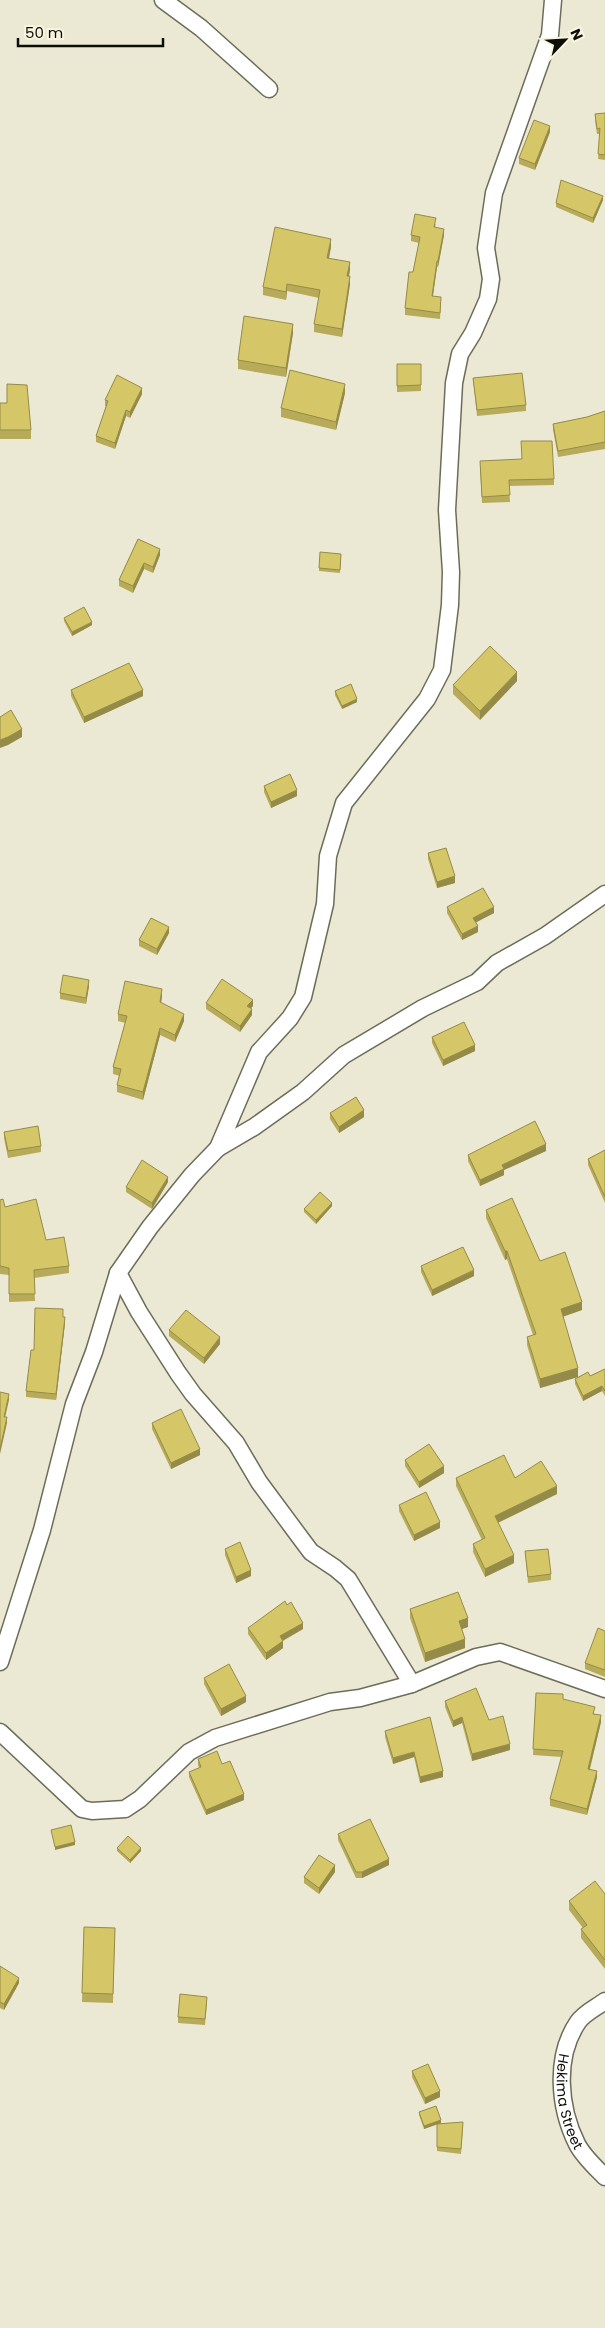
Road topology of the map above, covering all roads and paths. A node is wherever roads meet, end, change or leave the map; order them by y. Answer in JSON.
{"nodes":[{"id":1,"x":163,"y":0,"type":"edge"},
{"id":2,"x":553,"y":0,"type":"edge"},
{"id":3,"x":269,"y":90,"type":"dead end"},
{"id":4,"x":605,"y":894,"type":"edge"},
{"id":5,"x":218,"y":1148,"type":"junction"},
{"id":6,"x":118,"y":1273,"type":"junction"},
{"id":7,"x":0,"y":1662,"type":"edge"},
{"id":8,"x":412,"y":1684,"type":"junction"},
{"id":9,"x":605,"y":1689,"type":"edge"},
{"id":10,"x":0,"y":1732,"type":"edge"},
{"id":11,"x":605,"y":2000,"type":"edge"},
{"id":12,"x":605,"y":2177,"type":"edge"}],
"edges":[{"from":1,"to":3,"type":"street"},
{"from":2,"to":5,"type":"street"},
{"from":4,"to":5,"type":"street"},
{"from":5,"to":6,"type":"street"},
{"from":6,"to":7,"type":"street"},
{"from":6,"to":8,"type":"street"},
{"from":8,"to":9,"type":"street"},
{"from":8,"to":10,"type":"street"},
{"from":11,"to":12,"type":"street","name":"Hekima Street"}]}
